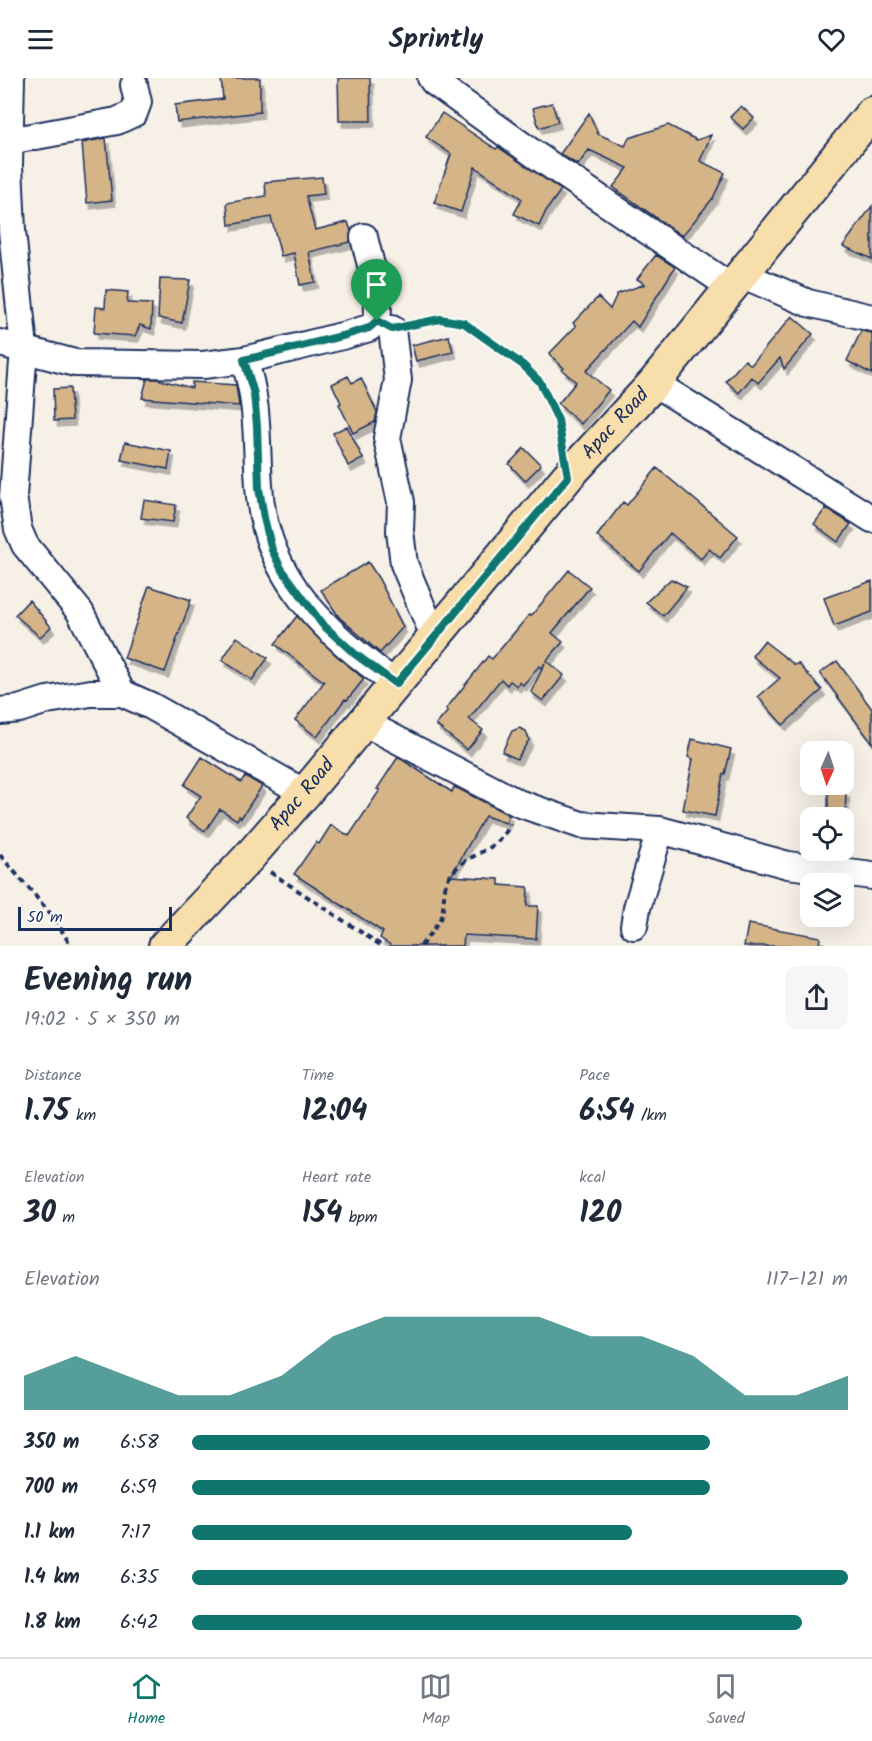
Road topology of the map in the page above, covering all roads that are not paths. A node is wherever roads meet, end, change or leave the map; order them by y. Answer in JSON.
{"nodes":[{"id":1,"x":11,"y":78,"type":"edge"},
{"id":2,"x":431,"y":78,"type":"edge"},
{"id":3,"x":134,"y":85,"type":"dead end"},
{"id":4,"x":866,"y":131,"type":"edge"},
{"id":5,"x":6,"y":157,"type":"edge"},
{"id":6,"x":364,"y":237,"type":"dead end"},
{"id":7,"x":736,"y":281,"type":"junction"},
{"id":8,"x":872,"y":318,"type":"edge"},
{"id":9,"x":392,"y":329,"type":"road end"},
{"id":10,"x":12,"y":346,"type":"edge"},
{"id":11,"x":244,"y":360,"type":"junction"},
{"id":12,"x":654,"y":382,"type":"junction"},
{"id":13,"x":872,"y":519,"type":"edge"},
{"id":14,"x":431,"y":641,"type":"junction"},
{"id":15,"x":396,"y":684,"type":"junction"},
{"id":16,"x":122,"y":693,"type":"junction"},
{"id":17,"x":0,"y":711,"type":"edge"},
{"id":18,"x":365,"y":723,"type":"junction"},
{"id":19,"x":305,"y":793,"type":"junction"},
{"id":20,"x":660,"y":830,"type":"junction"},
{"id":21,"x":872,"y":876,"type":"edge"},
{"id":22,"x":634,"y":926,"type":"dead end"},
{"id":23,"x":165,"y":946,"type":"edge"}],
"edges":[{"from":1,"to":5,"type":"street"},
{"from":2,"to":7,"type":"street"},
{"from":3,"to":5,"type":"street"},
{"from":4,"to":7,"type":"main road","name":"Apac Road"},
{"from":5,"to":10,"type":"street"},
{"from":6,"to":11,"type":"street"},
{"from":7,"to":8,"type":"street"},
{"from":7,"to":12,"type":"main road","name":"Apac Road"},
{"from":9,"to":14,"type":"street"},
{"from":10,"to":11,"type":"street"},
{"from":10,"to":16,"type":"street"},
{"from":11,"to":15,"type":"street"},
{"from":12,"to":13,"type":"street"},
{"from":12,"to":14,"type":"main road","name":"Apac Road"},
{"from":14,"to":15,"type":"main road","name":"Apac Road"},
{"from":15,"to":18,"type":"main road","name":"Apac Road"},
{"from":16,"to":17,"type":"street"},
{"from":16,"to":19,"type":"street"},
{"from":18,"to":19,"type":"main road","name":"Apac Road"},
{"from":18,"to":20,"type":"street"},
{"from":19,"to":23,"type":"main road","name":"Apac Road"},
{"from":20,"to":21,"type":"street"},
{"from":20,"to":22,"type":"street"}]}
